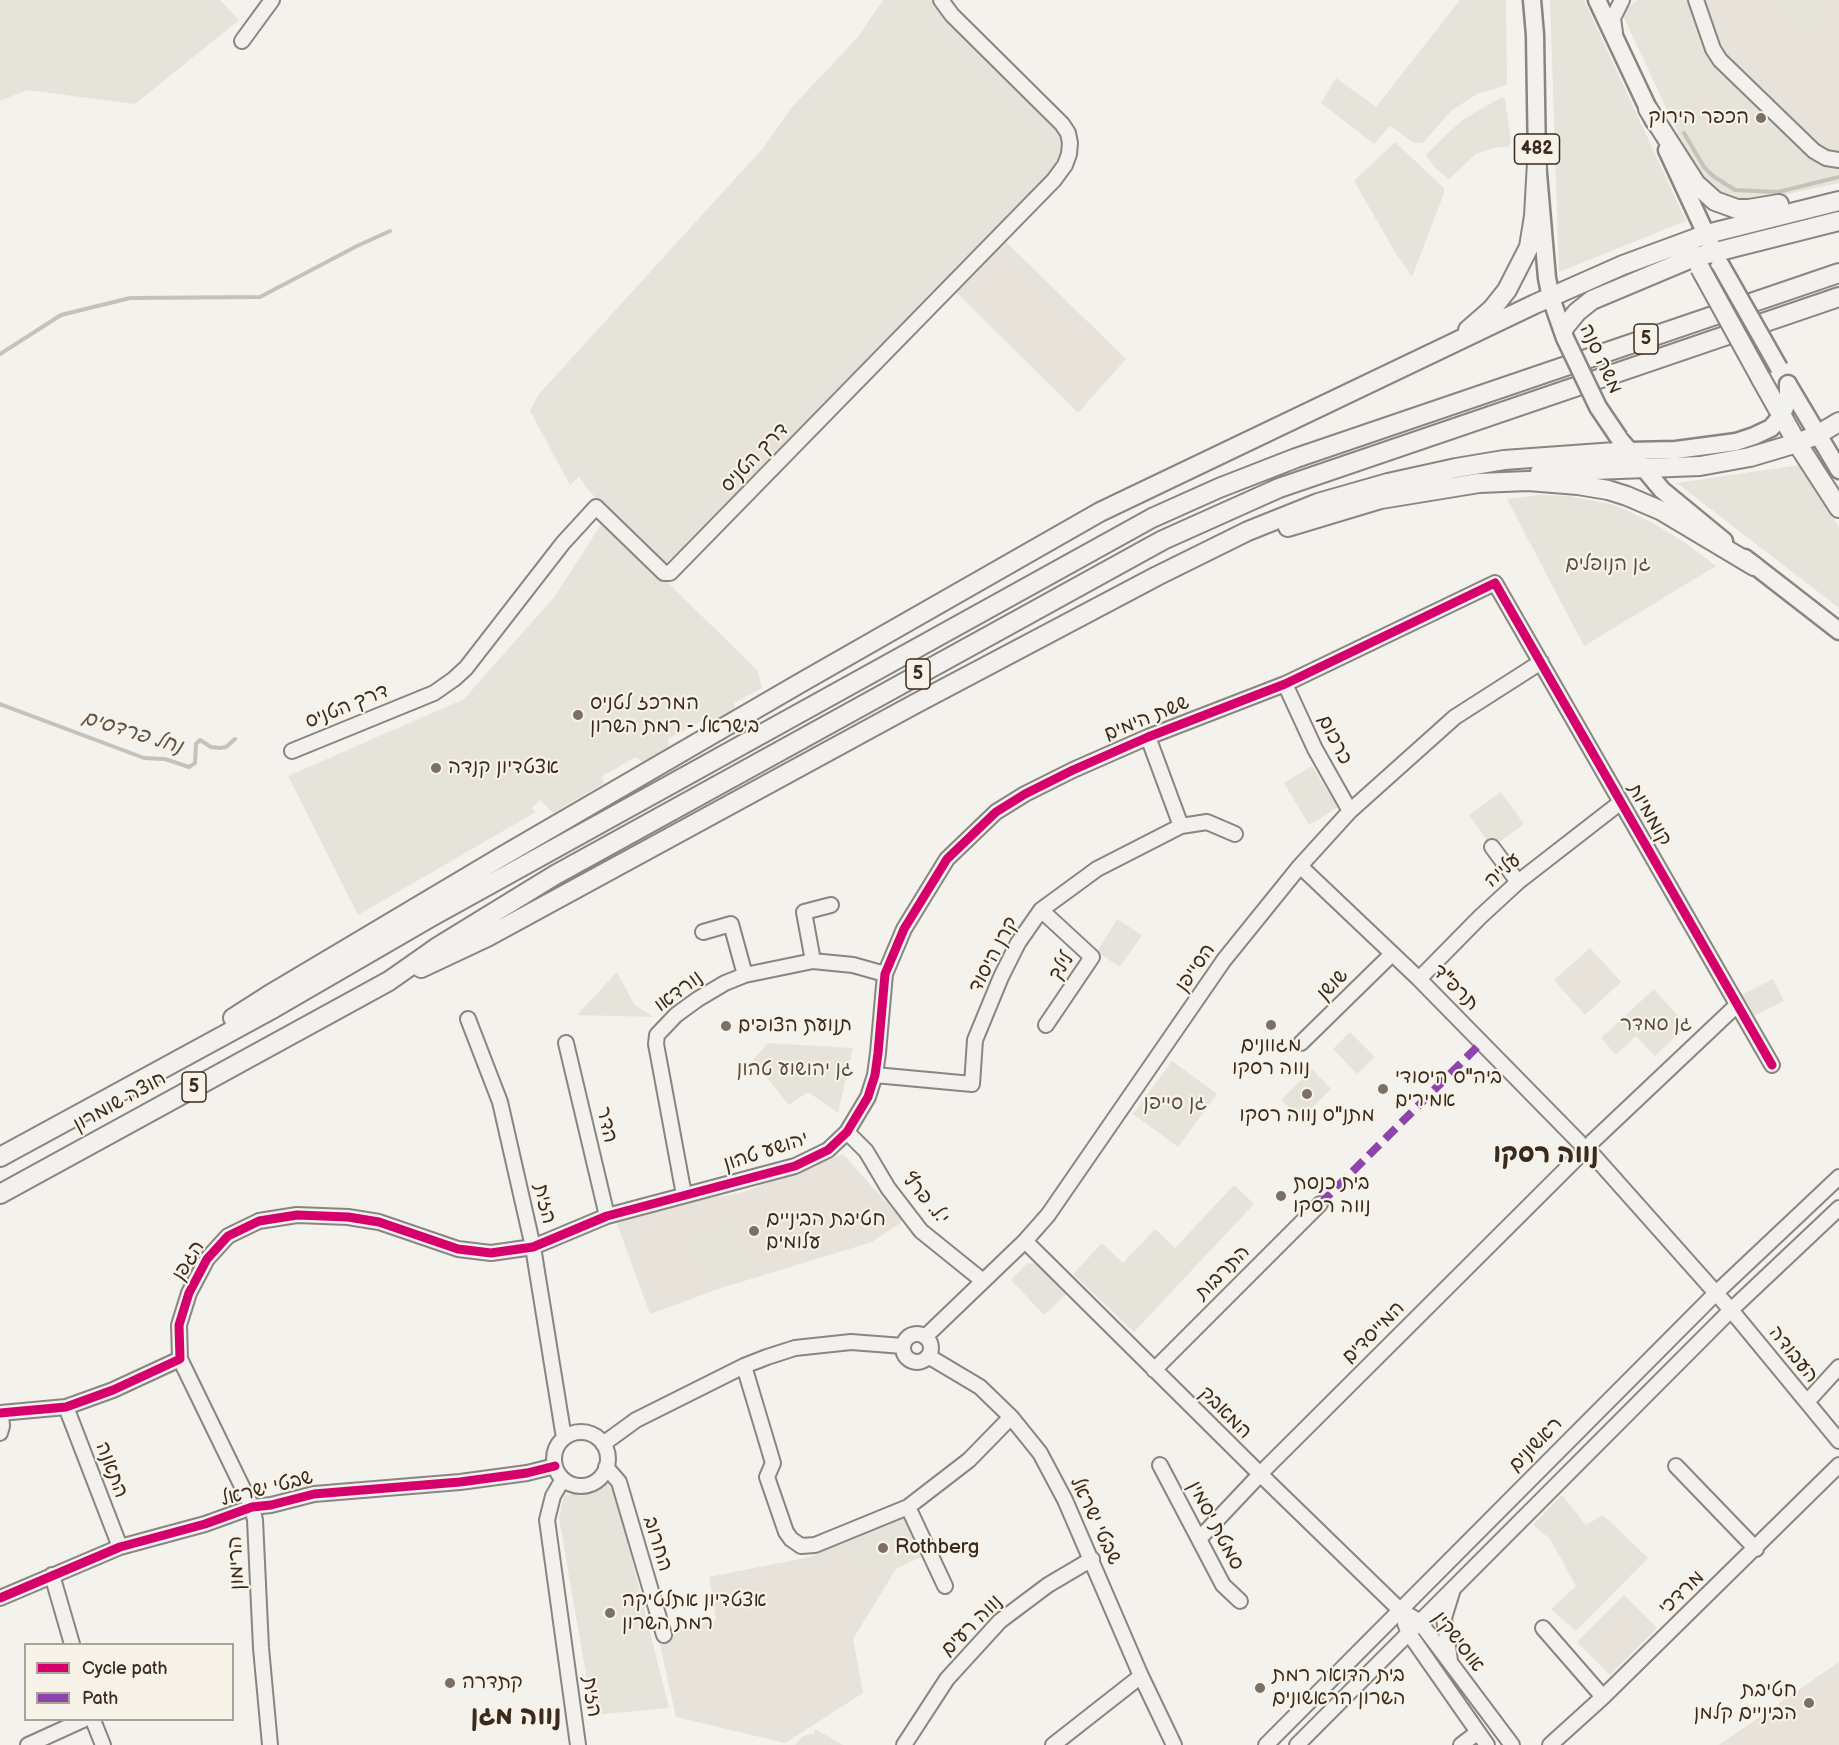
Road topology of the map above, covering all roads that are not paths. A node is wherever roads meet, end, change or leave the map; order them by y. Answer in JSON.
{"nodes":[{"id":1,"x":272,"y":0,"type":"edge"},
{"id":2,"x":941,"y":0,"type":"edge"},
{"id":3,"x":1532,"y":0,"type":"edge"},
{"id":4,"x":1597,"y":0,"type":"edge"},
{"id":5,"x":1622,"y":0,"type":"edge"},
{"id":6,"x":1696,"y":0,"type":"edge"},
{"id":7,"x":1701,"y":0,"type":"edge"},
{"id":8,"x":1702,"y":14,"type":"junction"},
{"id":9,"x":242,"y":41,"type":"dead end"},
{"id":10,"x":1616,"y":41,"type":"junction"},
{"id":11,"x":1648,"y":109,"type":"junction"},
{"id":12,"x":1839,"y":160,"type":"edge"},
{"id":13,"x":1538,"y":162,"type":"junction"},
{"id":14,"x":1839,"y":188,"type":"edge"},
{"id":15,"x":1839,"y":201,"type":"edge"},
{"id":16,"x":1839,"y":221,"type":"edge"},
{"id":17,"x":1707,"y":234,"type":"junction"},
{"id":18,"x":1666,"y":249,"type":"junction"},
{"id":19,"x":1717,"y":258,"type":"junction"},
{"id":20,"x":1696,"y":263,"type":"junction"},
{"id":21,"x":1839,"y":273,"type":"edge"},
{"id":22,"x":1839,"y":297,"type":"edge"},
{"id":23,"x":1551,"y":298,"type":"junction"},
{"id":24,"x":1564,"y":333,"type":"junction"},
{"id":25,"x":1450,"y":345,"type":"junction"},
{"id":26,"x":1788,"y":384,"type":"junction"},
{"id":27,"x":1782,"y":415,"type":"junction"},
{"id":28,"x":1839,"y":422,"type":"edge"},
{"id":29,"x":1817,"y":435,"type":"junction"},
{"id":30,"x":1797,"y":443,"type":"junction"},
{"id":31,"x":1624,"y":444,"type":"junction"},
{"id":32,"x":1643,"y":469,"type":"junction"},
{"id":33,"x":1839,"y":470,"type":"edge"},
{"id":34,"x":1479,"y":483,"type":"junction"},
{"id":35,"x":1839,"y":508,"type":"edge"},
{"id":36,"x":1754,"y":566,"type":"junction"},
{"id":37,"x":1157,"y":576,"type":"junction"},
{"id":38,"x":1495,"y":583,"type":"joint"},
{"id":39,"x":1839,"y":631,"type":"edge"},
{"id":40,"x":1541,"y":662,"type":"junction"},
{"id":41,"x":1286,"y":684,"type":"junction"},
{"id":42,"x":1148,"y":737,"type":"junction"},
{"id":43,"x":292,"y":751,"type":"dead end"},
{"id":44,"x":1621,"y":802,"type":"junction"},
{"id":45,"x":1350,"y":811,"type":"junction"},
{"id":46,"x":1181,"y":826,"type":"junction"},
{"id":47,"x":1235,"y":834,"type":"dead end"},
{"id":48,"x":1492,"y":847,"type":"dead end"},
{"id":49,"x":1300,"y":866,"type":"junction"},
{"id":50,"x":1518,"y":882,"type":"junction"},
{"id":51,"x":831,"y":905,"type":"dead end"},
{"id":52,"x":1041,"y":910,"type":"junction"},
{"id":53,"x":703,"y":932,"type":"dead end"},
{"id":54,"x":1392,"y":954,"type":"junction"},
{"id":55,"x":813,"y":961,"type":"junction"},
{"id":56,"x":885,"y":974,"type":"junction"},
{"id":57,"x":745,"y":975,"type":"junction"},
{"id":58,"x":1419,"y":979,"type":"junction"},
{"id":59,"x":389,"y":981,"type":"junction"},
{"id":60,"x":1737,"y":1005,"type":"junction"},
{"id":61,"x":468,"y":1019,"type":"dead end"},
{"id":62,"x":1046,"y":1025,"type":"dead end"},
{"id":63,"x":566,"y":1043,"type":"dead end"},
{"id":64,"x":1301,"y":1043,"type":"dead end"},
{"id":65,"x":1772,"y":1065,"type":"dead end"},
{"id":66,"x":875,"y":1075,"type":"junction"},
{"id":67,"x":131,"y":1085,"type":"junction"},
{"id":68,"x":847,"y":1132,"type":"junction"},
{"id":69,"x":1585,"y":1142,"type":"junction"},
{"id":70,"x":1594,"y":1156,"type":"junction"},
{"id":71,"x":0,"y":1157,"type":"edge"},
{"id":72,"x":1578,"y":1157,"type":"junction"},
{"id":73,"x":1839,"y":1177,"type":"edge"},
{"id":74,"x":0,"y":1194,"type":"edge"},
{"id":75,"x":684,"y":1195,"type":"junction"},
{"id":76,"x":1320,"y":1204,"type":"dead end"},
{"id":77,"x":1839,"y":1208,"type":"edge"},
{"id":78,"x":607,"y":1216,"type":"junction"},
{"id":79,"x":1025,"y":1241,"type":"junction"},
{"id":80,"x":534,"y":1247,"type":"junction"},
{"id":81,"x":983,"y":1281,"type":"junction"},
{"id":82,"x":1716,"y":1293,"type":"junction"},
{"id":83,"x":1731,"y":1310,"type":"junction"},
{"id":84,"x":925,"y":1337,"type":"junction"},
{"id":85,"x":903,"y":1346,"type":"junction"},
{"id":86,"x":928,"y":1356,"type":"junction"},
{"id":87,"x":180,"y":1359,"type":"junction"},
{"id":88,"x":744,"y":1366,"type":"junction"},
{"id":89,"x":1839,"y":1368,"type":"edge"},
{"id":90,"x":1154,"y":1370,"type":"junction"},
{"id":91,"x":1807,"y":1402,"type":"junction"},
{"id":92,"x":66,"y":1407,"type":"junction"},
{"id":93,"x":1,"y":1413,"type":"edge"},
{"id":94,"x":1011,"y":1416,"type":"junction"},
{"id":95,"x":0,"y":1433,"type":"edge"},
{"id":96,"x":564,"y":1438,"type":"junction"},
{"id":97,"x":1839,"y":1441,"type":"edge"},
{"id":98,"x":603,"y":1444,"type":"junction"},
{"id":99,"x":1160,"y":1465,"type":"dead end"},
{"id":100,"x":1839,"y":1465,"type":"edge"},
{"id":101,"x":1676,"y":1466,"type":"dead end"},
{"id":102,"x":555,"y":1467,"type":"junction"},
{"id":103,"x":606,"y":1467,"type":"junction"},
{"id":104,"x":1260,"y":1474,"type":"junction"},
{"id":105,"x":563,"y":1479,"type":"junction"},
{"id":106,"x":252,"y":1507,"type":"junction"},
{"id":107,"x":908,"y":1507,"type":"junction"},
{"id":108,"x":1199,"y":1539,"type":"junction"},
{"id":109,"x":120,"y":1547,"type":"junction"},
{"id":110,"x":1755,"y":1549,"type":"junction"},
{"id":111,"x":1092,"y":1559,"type":"junction"},
{"id":112,"x":52,"y":1575,"type":"junction"},
{"id":113,"x":1456,"y":1584,"type":"junction"},
{"id":114,"x":945,"y":1586,"type":"dead end"},
{"id":115,"x":0,"y":1598,"type":"edge"},
{"id":116,"x":1240,"y":1601,"type":"dead end"},
{"id":117,"x":1400,"y":1610,"type":"junction"},
{"id":118,"x":1419,"y":1621,"type":"junction"},
{"id":119,"x":1543,"y":1628,"type":"dead end"},
{"id":120,"x":1408,"y":1632,"type":"junction"},
{"id":121,"x":664,"y":1635,"type":"dead end"},
{"id":122,"x":72,"y":1643,"type":"edge"},
{"id":123,"x":1451,"y":1663,"type":"junction"},
{"id":124,"x":1141,"y":1676,"type":"junction"},
{"id":125,"x":1603,"y":1697,"type":"junction"},
{"id":126,"x":79,"y":1721,"type":"edge"},
{"id":127,"x":94,"y":1721,"type":"edge"},
{"id":128,"x":1478,"y":1732,"type":"junction"},
{"id":129,"x":1267,"y":1742,"type":"edge"},
{"id":130,"x":28,"y":1745,"type":"edge"},
{"id":131,"x":104,"y":1745,"type":"edge"},
{"id":132,"x":270,"y":1745,"type":"edge"},
{"id":133,"x":578,"y":1745,"type":"edge"},
{"id":134,"x":904,"y":1745,"type":"edge"},
{"id":135,"x":1053,"y":1745,"type":"edge"},
{"id":136,"x":1174,"y":1745,"type":"edge"},
{"id":137,"x":1297,"y":1745,"type":"edge"},
{"id":138,"x":1461,"y":1745,"type":"edge"},
{"id":139,"x":1487,"y":1745,"type":"edge"},
{"id":140,"x":1512,"y":1745,"type":"edge"},
{"id":141,"x":1550,"y":1745,"type":"edge"}],
"edges":[{"from":1,"to":9,"type":"street"},
{"from":2,"to":43,"type":"street","name":"דרך הטניס"},
{"from":3,"to":13,"type":"main road","name":"משה סנה","number":"482"},
{"from":4,"to":10,"type":"main road"},
{"from":5,"to":10,"type":"street"},
{"from":6,"to":8,"type":"street"},
{"from":7,"to":8,"type":"street"},
{"from":8,"to":12,"type":"street"},
{"from":10,"to":11,"type":"main road"},
{"from":11,"to":14,"type":"highway"},
{"from":11,"to":17,"type":"main road"},
{"from":13,"to":23,"type":"main road","name":"משה סנה","number":"482"},
{"from":13,"to":25,"type":"highway"},
{"from":15,"to":17,"type":"highway"},
{"from":16,"to":19,"type":"highway"},
{"from":17,"to":18,"type":"highway"},
{"from":17,"to":19,"type":"main road"},
{"from":18,"to":20,"type":"highway"},
{"from":18,"to":23,"type":"highway"},
{"from":19,"to":20,"type":"highway"},
{"from":19,"to":26,"type":"main road","bridge":true},
{"from":20,"to":24,"type":"highway"},
{"from":20,"to":27,"type":"highway","bridge":true},
{"from":21,"to":67,"type":"highway","number":"5"},
{"from":22,"to":59,"type":"highway","number":"5"},
{"from":23,"to":24,"type":"main road","name":"משה סנה","number":"482"},
{"from":23,"to":25,"type":"highway"},
{"from":24,"to":31,"type":"main road","name":"משה סנה","number":"482","bridge":true},
{"from":25,"to":67,"type":"highway"},
{"from":26,"to":27,"type":"main road"},
{"from":26,"to":29,"type":"main road"},
{"from":27,"to":30,"type":"highway"},
{"from":27,"to":31,"type":"main road"},
{"from":28,"to":29,"type":"highway"},
{"from":29,"to":30,"type":"highway"},
{"from":29,"to":33,"type":"main road"},
{"from":30,"to":32,"type":"highway"},
{"from":30,"to":35,"type":"highway"},
{"from":31,"to":32,"type":"main road","name":"משה סנה","number":"482"},
{"from":31,"to":37,"type":"highway"},
{"from":32,"to":34,"type":"highway"},
{"from":32,"to":36,"type":"main road","name":"משה סנה","number":"482"},
{"from":34,"to":36,"type":"highway"},
{"from":34,"to":37,"type":"highway"},
{"from":36,"to":39,"type":"main road","name":"משה סנה","number":"482"},
{"from":37,"to":59,"type":"highway"},
{"from":38,"to":40,"type":"street","name":"קוממיות"},
{"from":38,"to":41,"type":"street","name":"ששת הימים"},
{"from":40,"to":44,"type":"street","name":"קוממיות"},
{"from":40,"to":45,"type":"street","name":"הסייפן"},
{"from":41,"to":42,"type":"street","name":"ששת הימים"},
{"from":41,"to":45,"type":"street","name":"כרכום"},
{"from":42,"to":46,"type":"street"},
{"from":42,"to":56,"type":"street","name":"ששת הימים"},
{"from":44,"to":50,"type":"street","name":"עלייה"},
{"from":44,"to":60,"type":"street","name":"קוממיות"},
{"from":45,"to":49,"type":"street","name":"הסייפן"},
{"from":46,"to":47,"type":"street","name":"קרן היסוד"},
{"from":46,"to":52,"type":"street","name":"קרן היסוד"},
{"from":48,"to":50,"type":"street"},
{"from":49,"to":54,"type":"street","name":"תרפ\"ד"},
{"from":49,"to":79,"type":"street","name":"הסייפן"},
{"from":50,"to":58,"type":"street","name":"עלייה"},
{"from":51,"to":55,"type":"street"},
{"from":52,"to":62,"type":"street","name":"לילך"},
{"from":52,"to":66,"type":"street","name":"קרן היסוד"},
{"from":53,"to":57,"type":"street"},
{"from":54,"to":58,"type":"street","name":"תרפ\"ד"},
{"from":54,"to":64,"type":"street","name":"שושן"},
{"from":55,"to":56,"type":"street","name":"נורדאו"},
{"from":55,"to":57,"type":"street","name":"נורדאו"},
{"from":56,"to":66,"type":"street","name":"יהושע טהון"},
{"from":57,"to":75,"type":"street","name":"נורדאו"},
{"from":58,"to":69,"type":"street","name":"תרפ\"ד"},
{"from":59,"to":74,"type":"highway","name":"חוצה שומרון","number":"5"},
{"from":60,"to":65,"type":"street","name":"קוממיות"},
{"from":60,"to":69,"type":"street"},
{"from":61,"to":80,"type":"street","name":"הזית"},
{"from":63,"to":78,"type":"street","name":"הדר"},
{"from":66,"to":68,"type":"street","name":"יהושע טהון"},
{"from":67,"to":71,"type":"highway","number":"5"},
{"from":68,"to":75,"type":"street","name":"יהושע טהון"},
{"from":68,"to":81,"type":"street","name":"י.ל. פרץ"},
{"from":69,"to":70,"type":"street"},
{"from":69,"to":72,"type":"street"},
{"from":70,"to":72,"type":"street"},
{"from":70,"to":82,"type":"street"},
{"from":72,"to":104,"type":"street","name":"המייסדים"},
{"from":73,"to":82,"type":"street","name":"ראשונים"},
{"from":75,"to":78,"type":"street","name":"יהושע טהון"},
{"from":76,"to":90,"type":"street","name":"התרבות"},
{"from":77,"to":83,"type":"street"},
{"from":78,"to":80,"type":"street","name":"יהושע טהון"},
{"from":79,"to":81,"type":"street","name":"הסייפן"},
{"from":79,"to":90,"type":"street","name":"המאבק"},
{"from":80,"to":87,"type":"street","name":"הגפן"},
{"from":80,"to":96,"type":"street","name":"הזית"},
{"from":81,"to":84,"type":"street","name":"הסייפן"},
{"from":82,"to":83,"type":"street","name":"העבודה"},
{"from":82,"to":117,"type":"street","name":"ראשונים"},
{"from":83,"to":91,"type":"street","name":"העבודה"},
{"from":83,"to":113,"type":"street"},
{"from":84,"to":85,"type":"street"},
{"from":84,"to":86,"type":"street"},
{"from":85,"to":86,"type":"street"},
{"from":85,"to":88,"type":"street"},
{"from":86,"to":94,"type":"street","name":"שבטי ישראל"},
{"from":87,"to":92,"type":"street"},
{"from":87,"to":106,"type":"street","name":"הרימון"},
{"from":88,"to":98,"type":"street"},
{"from":88,"to":107,"type":"street"},
{"from":89,"to":91,"type":"street"},
{"from":90,"to":104,"type":"street","name":"המאבק"},
{"from":91,"to":97,"type":"street","name":"העבודה"},
{"from":92,"to":93,"type":"street"},
{"from":92,"to":109,"type":"street","name":"התאנה"},
{"from":93,"to":95,"type":"street"},
{"from":94,"to":107,"type":"street"},
{"from":94,"to":111,"type":"street","name":"שבטי ישראל"},
{"from":96,"to":98,"type":"street"},
{"from":96,"to":102,"type":"street"},
{"from":98,"to":103,"type":"street"},
{"from":99,"to":108,"type":"street","name":"סמטת יסמין"},
{"from":100,"to":110,"type":"street","name":"מרדכי"},
{"from":101,"to":110,"type":"street"},
{"from":102,"to":105,"type":"street"},
{"from":102,"to":106,"type":"street","name":"שבטי ישראל"},
{"from":103,"to":105,"type":"street"},
{"from":103,"to":121,"type":"street","name":"החרוב"},
{"from":104,"to":108,"type":"street","name":"המייסדים"},
{"from":104,"to":117,"type":"street","name":"המאבק"},
{"from":105,"to":133,"type":"street","name":"הזית"},
{"from":106,"to":109,"type":"street","name":"שבטי ישראל"},
{"from":106,"to":132,"type":"street","name":"הרימון"},
{"from":107,"to":114,"type":"street"},
{"from":108,"to":116,"type":"street","name":"סמטת יסמין"},
{"from":109,"to":112,"type":"street","name":"שבטי ישראל"},
{"from":110,"to":125,"type":"street","name":"מרדכי"},
{"from":111,"to":124,"type":"street","name":"שבטי ישראל"},
{"from":111,"to":134,"type":"street","name":"נווה רעים"},
{"from":112,"to":115,"type":"street","name":"שבטי ישראל"},
{"from":112,"to":122,"type":"street"},
{"from":113,"to":118,"type":"street"},
{"from":113,"to":123,"type":"street"},
{"from":117,"to":118,"type":"street","name":"אוסישקין"},
{"from":117,"to":120,"type":"street","name":"אוסישקין"},
{"from":117,"to":129,"type":"street","name":"ראשונים"},
{"from":118,"to":120,"type":"street"},
{"from":118,"to":123,"type":"street","name":"אוסישקין"},
{"from":119,"to":125,"type":"street"},
{"from":120,"to":128,"type":"street","name":"אוסישקין"},
{"from":120,"to":137,"type":"street"},
{"from":123,"to":140,"type":"street","name":"אוסישקין"},
{"from":124,"to":135,"type":"street"},
{"from":124,"to":136,"type":"street","name":"שבטי ישראל"},
{"from":125,"to":141,"type":"street","name":"מרדכי"},
{"from":126,"to":130,"type":"street"},
{"from":127,"to":131,"type":"street"},
{"from":128,"to":138,"type":"street"},
{"from":128,"to":139,"type":"street","name":"אוסישקין"}]}
